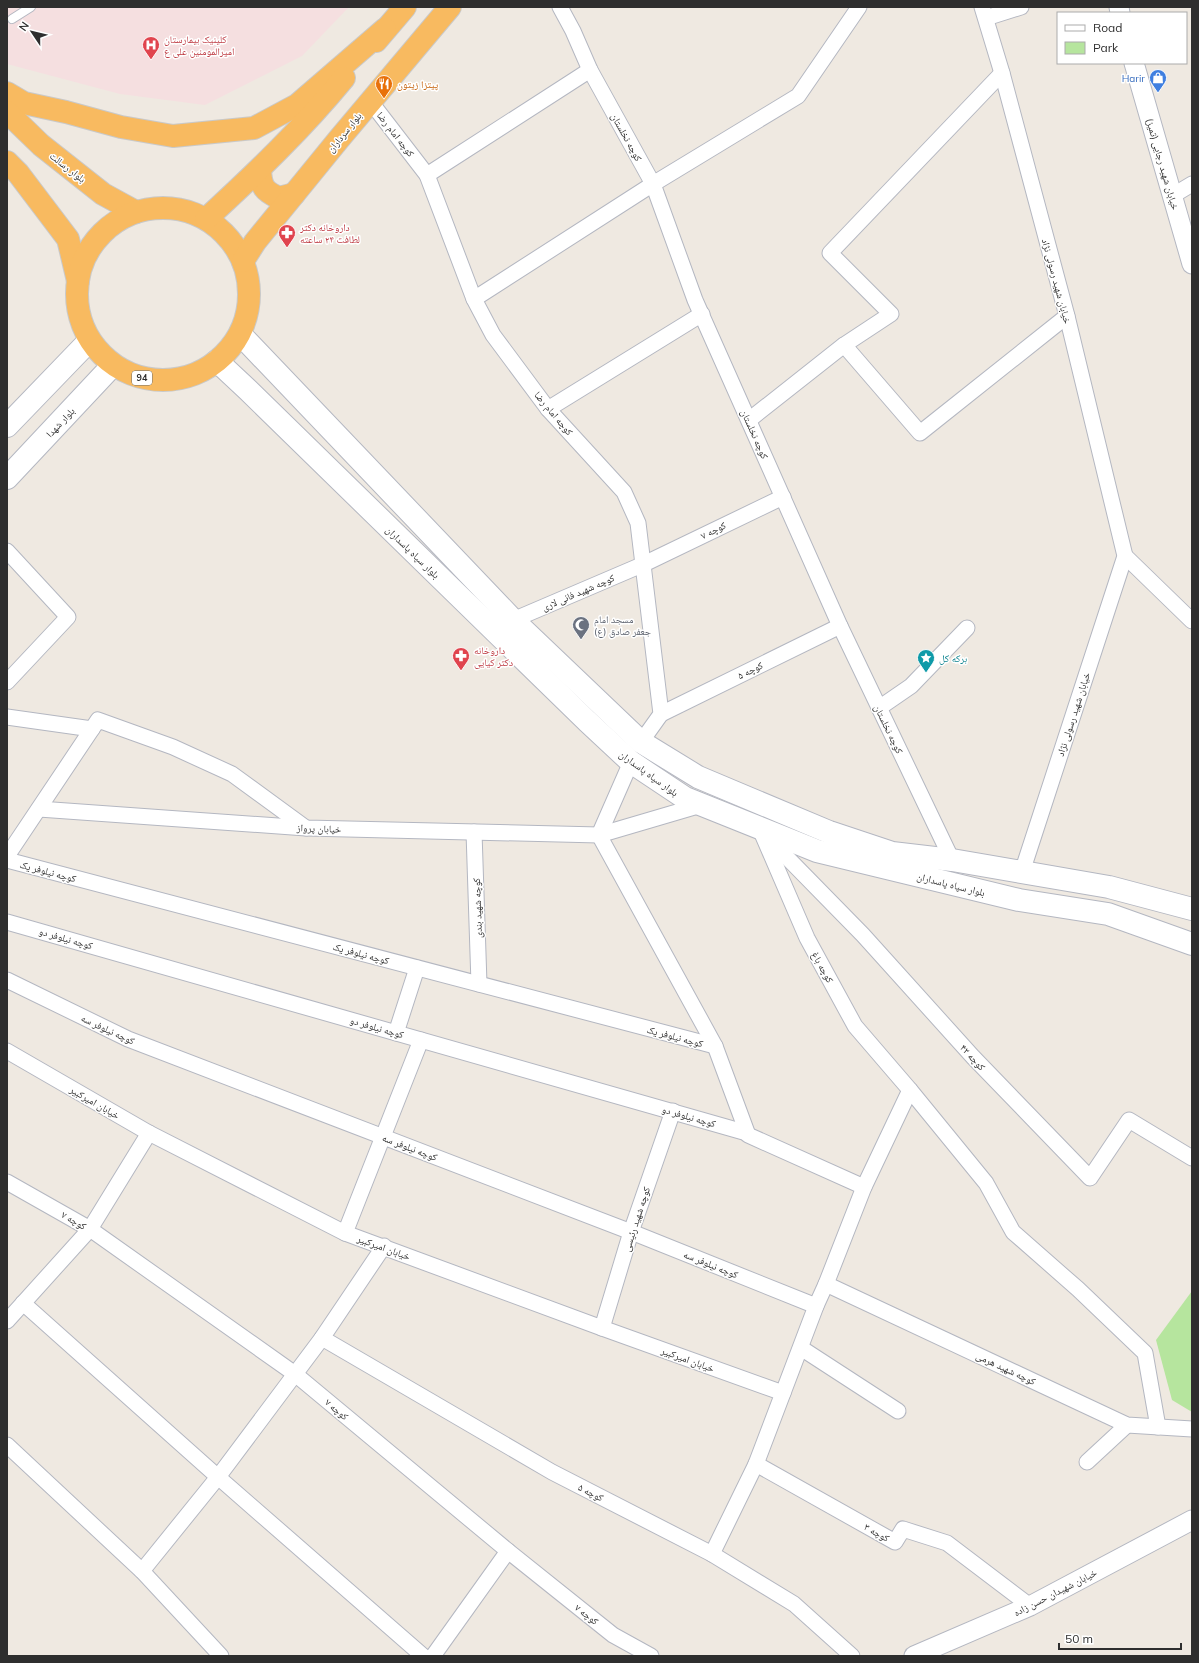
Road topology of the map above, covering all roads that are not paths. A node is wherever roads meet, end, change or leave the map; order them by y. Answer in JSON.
{"nodes":[{"id":1,"x":31,"y":7,"type":"edge"},
{"id":2,"x":405,"y":7,"type":"edge"},
{"id":3,"x":450,"y":7,"type":"edge"},
{"id":4,"x":560,"y":7,"type":"edge"},
{"id":5,"x":859,"y":7,"type":"edge"},
{"id":6,"x":1021,"y":7,"type":"edge"},
{"id":7,"x":984,"y":13,"type":"edge"},
{"id":8,"x":12,"y":19,"type":"dead end"},
{"id":9,"x":385,"y":29,"type":"junction"},
{"id":10,"x":1134,"y":64,"type":"edge"},
{"id":11,"x":590,"y":70,"type":"junction"},
{"id":12,"x":1002,"y":73,"type":"junction"},
{"id":13,"x":7,"y":93,"type":"edge"},
{"id":14,"x":370,"y":101,"type":"junction"},
{"id":15,"x":7,"y":112,"type":"edge"},
{"id":16,"x":7,"y":162,"type":"edge"},
{"id":17,"x":260,"y":170,"type":"junction"},
{"id":18,"x":427,"y":175,"type":"junction"},
{"id":19,"x":653,"y":184,"type":"junction"},
{"id":20,"x":1192,"y":184,"type":"edge"},
{"id":21,"x":294,"y":194,"type":"junction"},
{"id":22,"x":1172,"y":196,"type":"junction"},
{"id":23,"x":136,"y":212,"type":"junction"},
{"id":24,"x":206,"y":219,"type":"junction"},
{"id":25,"x":243,"y":261,"type":"junction"},
{"id":26,"x":1192,"y":264,"type":"edge"},
{"id":27,"x":78,"y":281,"type":"junction"},
{"id":28,"x":474,"y":299,"type":"junction"},
{"id":29,"x":702,"y":314,"type":"junction"},
{"id":30,"x":1067,"y":316,"type":"junction"},
{"id":31,"x":240,"y":334,"type":"junction"},
{"id":32,"x":89,"y":341,"type":"junction"},
{"id":33,"x":844,"y":345,"type":"junction"},
{"id":34,"x":217,"y":362,"type":"junction"},
{"id":35,"x":113,"y":365,"type":"junction"},
{"id":36,"x":548,"y":409,"type":"junction"},
{"id":37,"x":749,"y":420,"type":"junction"},
{"id":38,"x":7,"y":426,"type":"edge"},
{"id":39,"x":7,"y":478,"type":"edge"},
{"id":40,"x":783,"y":497,"type":"junction"},
{"id":41,"x":7,"y":551,"type":"edge"},
{"id":42,"x":1125,"y":556,"type":"junction"},
{"id":43,"x":644,"y":564,"type":"junction"},
{"id":44,"x":513,"y":620,"type":"junction"},
{"id":45,"x":1192,"y":621,"type":"edge"},
{"id":46,"x":840,"y":626,"type":"junction"},
{"id":47,"x":967,"y":628,"type":"dead end"},
{"id":48,"x":7,"y":682,"type":"edge"},
{"id":49,"x":879,"y":708,"type":"junction"},
{"id":50,"x":661,"y":714,"type":"junction"},
{"id":51,"x":7,"y":716,"type":"edge"},
{"id":52,"x":92,"y":729,"type":"junction"},
{"id":53,"x":641,"y":742,"type":"junction"},
{"id":54,"x":631,"y":762,"type":"junction"},
{"id":55,"x":701,"y":805,"type":"junction"},
{"id":56,"x":39,"y":809,"type":"junction"},
{"id":57,"x":306,"y":828,"type":"junction"},
{"id":58,"x":760,"y":829,"type":"junction"},
{"id":59,"x":474,"y":832,"type":"junction"},
{"id":60,"x":599,"y":835,"type":"junction"},
{"id":61,"x":7,"y":856,"type":"edge"},
{"id":62,"x":7,"y":860,"type":"edge"},
{"id":63,"x":952,"y":860,"type":"junction"},
{"id":64,"x":1022,"y":872,"type":"junction"},
{"id":65,"x":1192,"y":909,"type":"edge"},
{"id":66,"x":7,"y":922,"type":"edge"},
{"id":67,"x":1192,"y":944,"type":"edge"},
{"id":68,"x":417,"y":968,"type":"junction"},
{"id":69,"x":7,"y":980,"type":"edge"},
{"id":70,"x":479,"y":984,"type":"junction"},
{"id":71,"x":396,"y":1033,"type":"junction"},
{"id":72,"x":421,"y":1040,"type":"junction"},
{"id":73,"x":715,"y":1046,"type":"junction"},
{"id":74,"x":7,"y":1051,"type":"edge"},
{"id":75,"x":910,"y":1090,"type":"junction"},
{"id":76,"x":673,"y":1111,"type":"junction"},
{"id":77,"x":149,"y":1133,"type":"junction"},
{"id":78,"x":747,"y":1133,"type":"junction"},
{"id":79,"x":382,"y":1136,"type":"junction"},
{"id":80,"x":1192,"y":1158,"type":"edge"},
{"id":81,"x":7,"y":1182,"type":"edge"},
{"id":82,"x":864,"y":1187,"type":"junction"},
{"id":83,"x":90,"y":1229,"type":"junction"},
{"id":84,"x":631,"y":1232,"type":"junction"},
{"id":85,"x":345,"y":1233,"type":"junction"},
{"id":86,"x":384,"y":1246,"type":"junction"},
{"id":87,"x":826,"y":1284,"type":"junction"},
{"id":88,"x":23,"y":1302,"type":"junction"},
{"id":89,"x":816,"y":1306,"type":"junction"},
{"id":90,"x":7,"y":1321,"type":"edge"},
{"id":91,"x":602,"y":1328,"type":"junction"},
{"id":92,"x":322,"y":1338,"type":"junction"},
{"id":93,"x":801,"y":1348,"type":"junction"},
{"id":94,"x":295,"y":1374,"type":"junction"},
{"id":95,"x":783,"y":1393,"type":"junction"},
{"id":96,"x":898,"y":1411,"type":"dead end"},
{"id":97,"x":1127,"y":1425,"type":"junction"},
{"id":98,"x":1158,"y":1427,"type":"junction"},
{"id":99,"x":1192,"y":1429,"type":"edge"},
{"id":100,"x":7,"y":1445,"type":"edge"},
{"id":101,"x":1087,"y":1462,"type":"dead end"},
{"id":102,"x":756,"y":1464,"type":"junction"},
{"id":103,"x":218,"y":1476,"type":"junction"},
{"id":104,"x":1192,"y":1520,"type":"edge"},
{"id":105,"x":508,"y":1551,"type":"junction"},
{"id":106,"x":712,"y":1554,"type":"junction"},
{"id":107,"x":142,"y":1571,"type":"junction"},
{"id":108,"x":1030,"y":1606,"type":"junction"},
{"id":109,"x":222,"y":1656,"type":"edge"},
{"id":110,"x":423,"y":1656,"type":"edge"},
{"id":111,"x":433,"y":1656,"type":"edge"},
{"id":112,"x":651,"y":1656,"type":"edge"},
{"id":113,"x":852,"y":1656,"type":"edge"},
{"id":114,"x":914,"y":1656,"type":"edge"}],
"edges":[{"from":1,"to":8,"type":"lane"},
{"from":2,"to":9,"type":"highway"},
{"from":3,"to":14,"type":"highway","name":"بلوار سرداران"},
{"from":4,"to":11,"type":"street","name":"کوچه نخلستان"},
{"from":5,"to":19,"type":"street"},
{"from":6,"to":7,"type":"street"},
{"from":7,"to":12,"type":"street","name":"خیابان شهید رسولی نژاد"},
{"from":9,"to":13,"type":"highway"},
{"from":9,"to":17,"type":"highway"},
{"from":10,"to":22,"type":"street","name":"خیابان شهید رجایی (تمیز)"},
{"from":11,"to":18,"type":"street"},
{"from":11,"to":19,"type":"street","name":"کوچه نخلستان"},
{"from":12,"to":30,"type":"street","name":"خیابان شهید رسولی نژاد"},
{"from":12,"to":33,"type":"street"},
{"from":14,"to":18,"type":"street","name":"کوچه امام رضا"},
{"from":14,"to":21,"type":"highway","name":"بلوار سرداران"},
{"from":15,"to":23,"type":"highway","name":"بلوار رسالت"},
{"from":16,"to":27,"type":"highway","number":"94"},
{"from":17,"to":21,"type":"highway"},
{"from":17,"to":24,"type":"highway"},
{"from":18,"to":28,"type":"street","name":"کوچه امام رضا"},
{"from":19,"to":28,"type":"street"},
{"from":19,"to":29,"type":"street","name":"کوچه نخلستان"},
{"from":20,"to":22,"type":"street"},
{"from":21,"to":25,"type":"highway","name":"بلوار سرداران"},
{"from":22,"to":26,"type":"street","name":"خیابان شهید رجایی (تمیز)"},
{"from":23,"to":24,"type":"highway","number":"94"},
{"from":23,"to":27,"type":"highway","number":"94"},
{"from":24,"to":25,"type":"highway","number":"94"},
{"from":25,"to":31,"type":"highway","number":"94"},
{"from":27,"to":32,"type":"highway","number":"94"},
{"from":28,"to":36,"type":"street","name":"کوچه امام رضا"},
{"from":29,"to":36,"type":"street"},
{"from":29,"to":37,"type":"street","name":"کوچه نخلستان"},
{"from":30,"to":33,"type":"street"},
{"from":30,"to":42,"type":"street","name":"خیابان شهید رسولی نژاد"},
{"from":31,"to":34,"type":"highway","number":"94"},
{"from":31,"to":44,"type":"main road","name":"بلوار سپاه پاسداران"},
{"from":32,"to":35,"type":"highway","number":"94"},
{"from":32,"to":38,"type":"main road"},
{"from":33,"to":37,"type":"street"},
{"from":34,"to":35,"type":"highway","number":"94"},
{"from":34,"to":54,"type":"main road","name":"بلوار سپاه پاسداران"},
{"from":35,"to":39,"type":"main road","name":"بلوار شهدا"},
{"from":36,"to":43,"type":"street","name":"کوچه امام رضا"},
{"from":37,"to":40,"type":"street","name":"کوچه نخلستان"},
{"from":40,"to":43,"type":"street","name":"کوچه ۷"},
{"from":40,"to":46,"type":"street","name":"کوچه نخلستان"},
{"from":41,"to":48,"type":"street"},
{"from":42,"to":45,"type":"street"},
{"from":42,"to":64,"type":"street","name":"خیابان شهید رسولی نژاد"},
{"from":43,"to":44,"type":"street","name":"کوچه شهید فانی لاری"},
{"from":43,"to":50,"type":"street","name":"کوچه امام رضا"},
{"from":44,"to":53,"type":"main road","name":"بلوار سپاه پاسداران"},
{"from":46,"to":49,"type":"street","name":"کوچه نخلستان"},
{"from":46,"to":50,"type":"street","name":"کوچه ۵"},
{"from":47,"to":49,"type":"street"},
{"from":49,"to":63,"type":"street","name":"کوچه نخلستان"},
{"from":50,"to":53,"type":"street"},
{"from":51,"to":52,"type":"street"},
{"from":52,"to":56,"type":"street"},
{"from":52,"to":57,"type":"street"},
{"from":53,"to":63,"type":"main road","name":"بلوار سپاه پاسداران"},
{"from":54,"to":55,"type":"main road","name":"بلوار سپاه پاسداران"},
{"from":54,"to":60,"type":"street"},
{"from":55,"to":58,"type":"main road","name":"بلوار سپاه پاسداران"},
{"from":55,"to":60,"type":"street","name":"خیابان پرواز"},
{"from":56,"to":57,"type":"street","name":"خیابان پرواز"},
{"from":56,"to":61,"type":"street"},
{"from":57,"to":59,"type":"street","name":"خیابان پرواز"},
{"from":58,"to":67,"type":"main road","name":"بلوار سپاه پاسداران"},
{"from":58,"to":75,"type":"street","name":"کوچه باغ"},
{"from":58,"to":80,"type":"street","name":"کوچه ۴۲"},
{"from":59,"to":60,"type":"street","name":"خیابان پرواز"},
{"from":59,"to":70,"type":"street","name":"کوچه شهید بندی"},
{"from":60,"to":73,"type":"street"},
{"from":62,"to":68,"type":"street","name":"کوچه نیلوفر یک"},
{"from":63,"to":64,"type":"main road","name":"بلوار سپاه پاسداران"},
{"from":64,"to":65,"type":"main road","name":"بلوار سپاه پاسداران"},
{"from":66,"to":71,"type":"street","name":"کوچه نیلوفر دو"},
{"from":68,"to":70,"type":"street","name":"کوچه نیلوفر یک"},
{"from":68,"to":71,"type":"street"},
{"from":69,"to":79,"type":"street","name":"کوچه نیلوفر سه"},
{"from":70,"to":73,"type":"street","name":"کوچه نیلوفر یک"},
{"from":71,"to":72,"type":"street","name":"کوچه نیلوفر دو"},
{"from":72,"to":76,"type":"street","name":"کوچه نیلوفر دو"},
{"from":72,"to":79,"type":"street"},
{"from":73,"to":78,"type":"street"},
{"from":74,"to":77,"type":"street","name":"خیابان امیرکبیر"},
{"from":75,"to":82,"type":"street"},
{"from":75,"to":98,"type":"street","name":"کوچه باغ"},
{"from":76,"to":78,"type":"street","name":"کوچه نیلوفر دو"},
{"from":76,"to":84,"type":"street","name":"کوچه شهید رئیسی"},
{"from":77,"to":83,"type":"street"},
{"from":77,"to":85,"type":"street","name":"خیابان امیرکبیر"},
{"from":78,"to":82,"type":"street","name":"کوچه نیلوفر دو"},
{"from":79,"to":84,"type":"street","name":"کوچه نیلوفر سه"},
{"from":79,"to":85,"type":"street"},
{"from":81,"to":83,"type":"street","name":"کوچه ۷"},
{"from":82,"to":87,"type":"street"},
{"from":83,"to":88,"type":"street"},
{"from":83,"to":94,"type":"street","name":"کوچه ۷"},
{"from":84,"to":89,"type":"street","name":"کوچه نیلوفر سه"},
{"from":84,"to":91,"type":"street","name":"کوچه شهید رئیسی"},
{"from":85,"to":86,"type":"street","name":"خیابان امیرکبیر"},
{"from":86,"to":91,"type":"street","name":"خیابان امیرکبیر"},
{"from":86,"to":92,"type":"street"},
{"from":87,"to":89,"type":"street"},
{"from":87,"to":97,"type":"street","name":"کوچه شهید هرمی"},
{"from":88,"to":90,"type":"street"},
{"from":88,"to":103,"type":"street"},
{"from":89,"to":93,"type":"street"},
{"from":91,"to":95,"type":"street","name":"خیابان امیرکبیر"},
{"from":92,"to":94,"type":"street"},
{"from":92,"to":106,"type":"street","name":"کوچه ۵"},
{"from":93,"to":95,"type":"street"},
{"from":93,"to":96,"type":"street"},
{"from":94,"to":103,"type":"street"},
{"from":94,"to":105,"type":"street","name":"کوچه ۷"},
{"from":95,"to":102,"type":"street"},
{"from":97,"to":98,"type":"street","name":"کوچه شهید هرمی"},
{"from":97,"to":101,"type":"street"},
{"from":98,"to":99,"type":"street","name":"کوچه شهید هرمی"},
{"from":100,"to":107,"type":"street"},
{"from":102,"to":106,"type":"street"},
{"from":102,"to":108,"type":"street","name":"کوچه ۳"},
{"from":103,"to":107,"type":"street"},
{"from":103,"to":110,"type":"street"},
{"from":104,"to":108,"type":"street","name":"خیابان شهیدان حسن زاده"},
{"from":105,"to":111,"type":"street"},
{"from":105,"to":112,"type":"street","name":"کوچه ۷"},
{"from":106,"to":113,"type":"street","name":"کوچه ۵"},
{"from":107,"to":109,"type":"street"},
{"from":108,"to":114,"type":"street","name":"خیابان شهیدان حسن زاده"}]}
